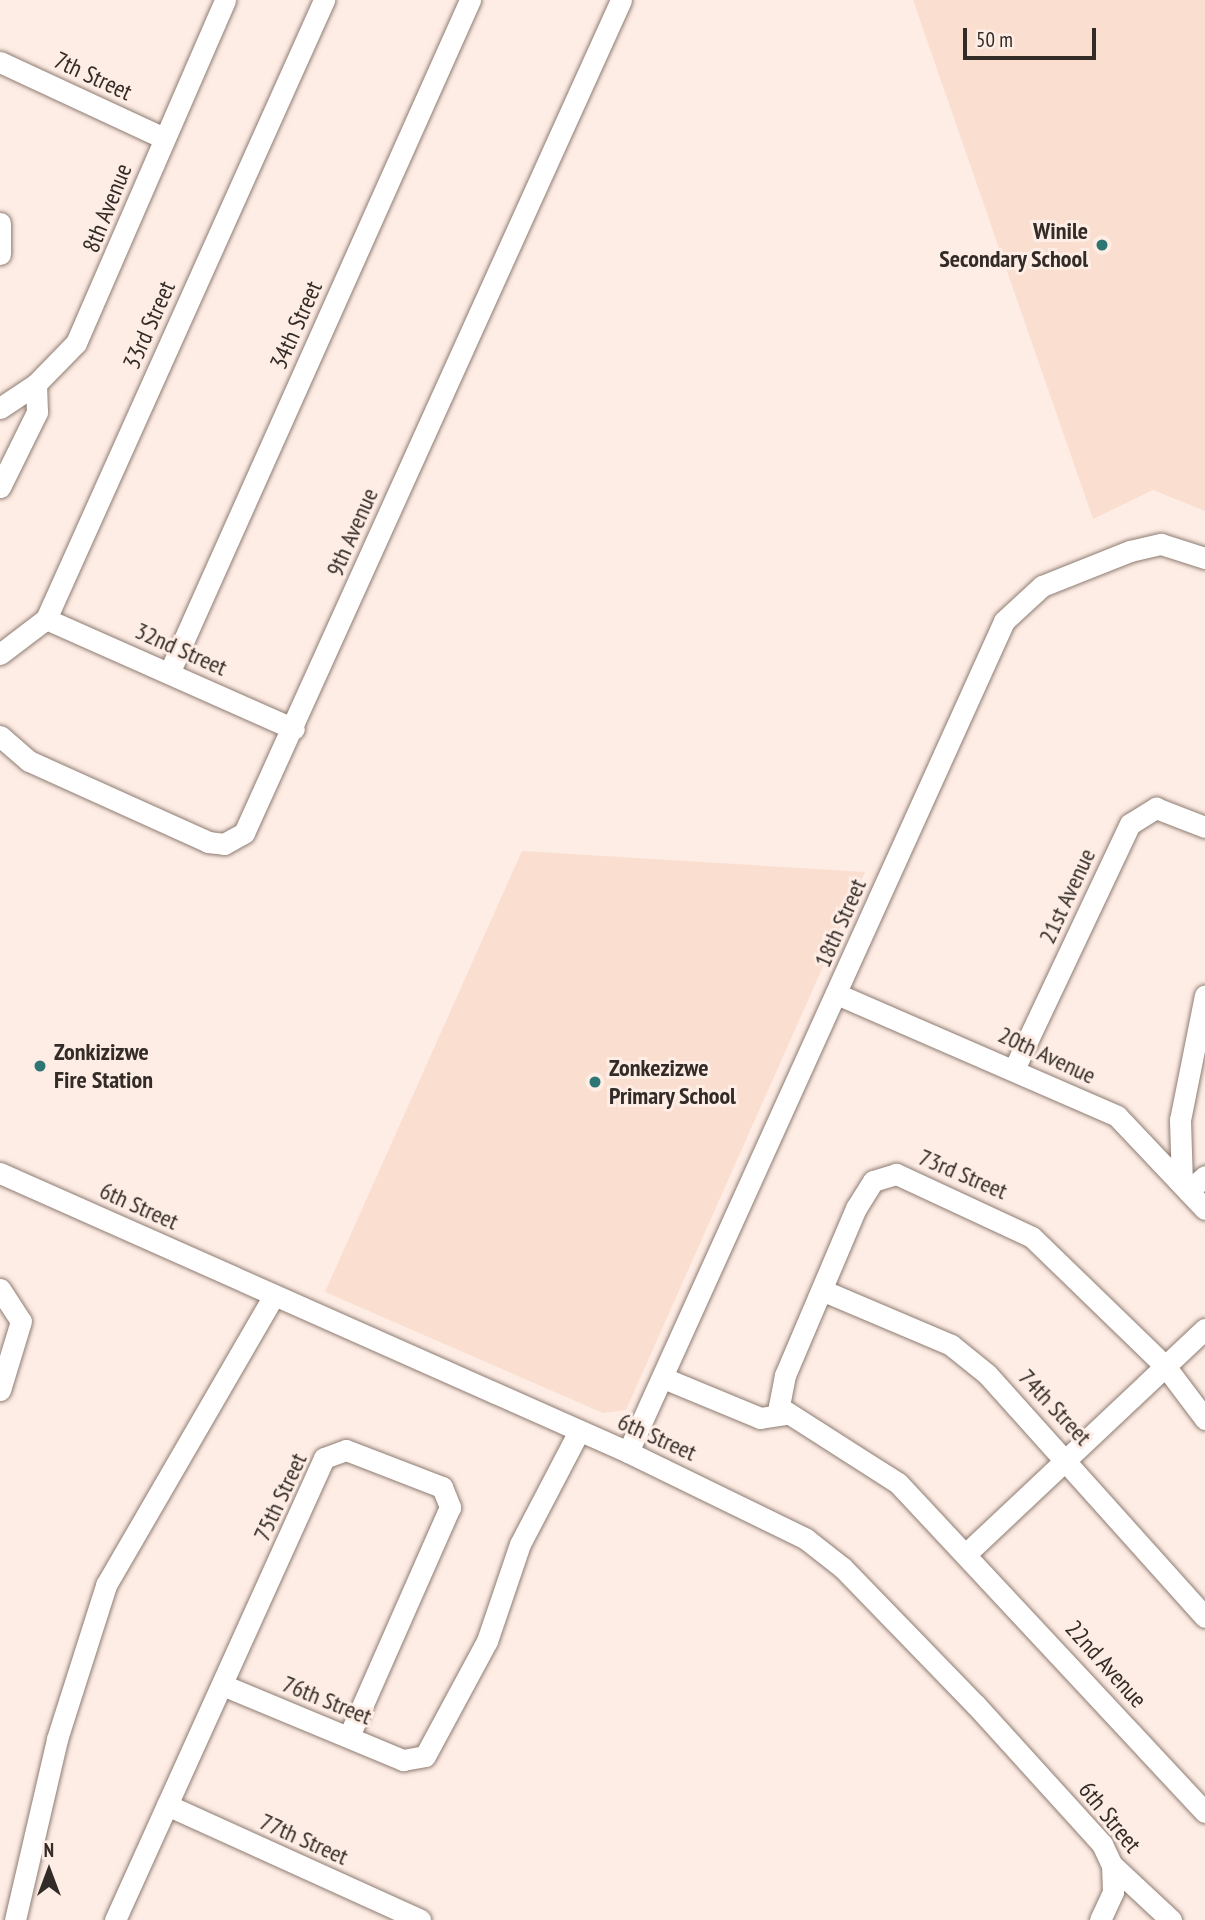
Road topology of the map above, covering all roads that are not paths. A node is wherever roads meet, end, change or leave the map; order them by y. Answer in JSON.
{"nodes":[{"id":1,"x":225,"y":0,"type":"edge"},
{"id":2,"x":324,"y":0,"type":"edge"},
{"id":3,"x":470,"y":0,"type":"edge"},
{"id":4,"x":621,"y":0,"type":"edge"},
{"id":5,"x":0,"y":62,"type":"edge"},
{"id":6,"x":164,"y":138,"type":"junction"},
{"id":7,"x":0,"y":223,"type":"edge"},
{"id":8,"x":0,"y":254,"type":"edge"},
{"id":9,"x":36,"y":384,"type":"junction"},
{"id":10,"x":0,"y":408,"type":"edge"},
{"id":11,"x":0,"y":487,"type":"edge"},
{"id":12,"x":1205,"y":558,"type":"edge"},
{"id":13,"x":46,"y":620,"type":"junction"},
{"id":14,"x":0,"y":654,"type":"edge"},
{"id":15,"x":170,"y":671,"type":"junction"},
{"id":16,"x":294,"y":729,"type":"junction"},
{"id":17,"x":0,"y":736,"type":"edge"},
{"id":18,"x":1205,"y":827,"type":"edge"},
{"id":19,"x":837,"y":993,"type":"junction"},
{"id":20,"x":1205,"y":995,"type":"edge"},
{"id":21,"x":1015,"y":1067,"type":"junction"},
{"id":22,"x":0,"y":1173,"type":"edge"},
{"id":23,"x":1205,"y":1176,"type":"edge"},
{"id":24,"x":1185,"y":1188,"type":"junction"},
{"id":25,"x":1205,"y":1209,"type":"edge"},
{"id":26,"x":0,"y":1289,"type":"edge"},
{"id":27,"x":824,"y":1291,"type":"junction"},
{"id":28,"x":274,"y":1295,"type":"junction"},
{"id":29,"x":1205,"y":1329,"type":"edge"},
{"id":30,"x":1165,"y":1366,"type":"junction"},
{"id":31,"x":666,"y":1379,"type":"junction"},
{"id":32,"x":0,"y":1390,"type":"edge"},
{"id":33,"x":785,"y":1413,"type":"junction"},
{"id":34,"x":1205,"y":1419,"type":"edge"},
{"id":35,"x":579,"y":1431,"type":"junction"},
{"id":36,"x":628,"y":1451,"type":"junction"},
{"id":37,"x":1068,"y":1459,"type":"junction"},
{"id":38,"x":968,"y":1552,"type":"junction"},
{"id":39,"x":1205,"y":1617,"type":"edge"},
{"id":40,"x":225,"y":1686,"type":"junction"},
{"id":41,"x":349,"y":1736,"type":"junction"},
{"id":42,"x":167,"y":1805,"type":"junction"},
{"id":43,"x":1205,"y":1812,"type":"edge"},
{"id":44,"x":1112,"y":1865,"type":"junction"},
{"id":45,"x":15,"y":1920,"type":"edge"},
{"id":46,"x":115,"y":1920,"type":"edge"},
{"id":47,"x":420,"y":1920,"type":"edge"},
{"id":48,"x":1100,"y":1920,"type":"edge"},
{"id":49,"x":1171,"y":1920,"type":"edge"}],
"edges":[{"from":1,"to":6,"type":"street","name":"8th Avenue"},
{"from":2,"to":13,"type":"street","name":"33rd Street"},
{"from":3,"to":15,"type":"street","name":"34th Street"},
{"from":4,"to":16,"type":"street","name":"9th Avenue"},
{"from":5,"to":6,"type":"street","name":"7th Street"},
{"from":6,"to":9,"type":"street","name":"8th Avenue"},
{"from":7,"to":8,"type":"street"},
{"from":9,"to":10,"type":"street","name":"8th Avenue"},
{"from":9,"to":11,"type":"street"},
{"from":12,"to":19,"type":"street","name":"18th Street"},
{"from":13,"to":14,"type":"street","name":"33rd Street"},
{"from":13,"to":15,"type":"street","name":"32nd Street"},
{"from":15,"to":16,"type":"street","name":"32nd Street"},
{"from":16,"to":17,"type":"street","name":"9th Avenue"},
{"from":18,"to":21,"type":"street","name":"21st Avenue"},
{"from":19,"to":21,"type":"street","name":"20th Avenue"},
{"from":19,"to":31,"type":"street","name":"18th Street"},
{"from":20,"to":24,"type":"street"},
{"from":21,"to":24,"type":"street","name":"20th Avenue"},
{"from":22,"to":28,"type":"street","name":"6th Street"},
{"from":23,"to":24,"type":"street"},
{"from":24,"to":25,"type":"street","name":"20th Avenue"},
{"from":26,"to":32,"type":"street"},
{"from":27,"to":30,"type":"street","name":"73rd Street"},
{"from":27,"to":33,"type":"street","name":"73rd Street"},
{"from":27,"to":37,"type":"street","name":"74th Street"},
{"from":28,"to":35,"type":"street","name":"6th Street"},
{"from":28,"to":45,"type":"street"},
{"from":29,"to":30,"type":"street"},
{"from":30,"to":34,"type":"street","name":"73rd Street"},
{"from":30,"to":37,"type":"street"},
{"from":31,"to":33,"type":"street"},
{"from":31,"to":36,"type":"street","name":"18th Street"},
{"from":33,"to":38,"type":"street","name":"22nd Avenue"},
{"from":35,"to":36,"type":"street","name":"6th Street"},
{"from":35,"to":41,"type":"street","name":"76th Street"},
{"from":36,"to":44,"type":"street","name":"6th Street"},
{"from":37,"to":38,"type":"street"},
{"from":37,"to":39,"type":"street","name":"74th Street"},
{"from":38,"to":43,"type":"street","name":"22nd Avenue"},
{"from":40,"to":41,"type":"street","name":"76th Street"},
{"from":40,"to":41,"type":"street","name":"75th Street"},
{"from":40,"to":42,"type":"street","name":"75th Street"},
{"from":42,"to":46,"type":"street","name":"75th Street"},
{"from":42,"to":47,"type":"street","name":"77th Street"},
{"from":44,"to":48,"type":"street"},
{"from":44,"to":49,"type":"street","name":"6th Street"}]}
